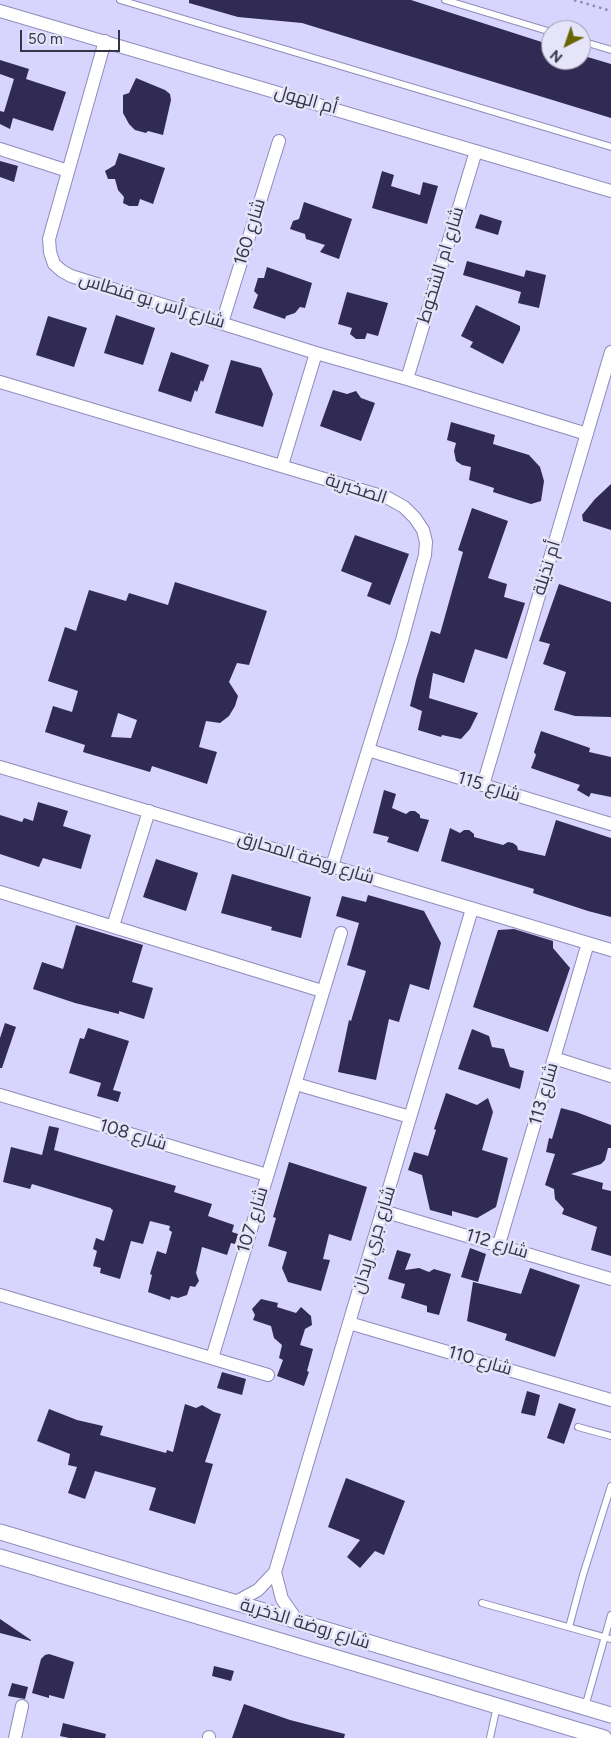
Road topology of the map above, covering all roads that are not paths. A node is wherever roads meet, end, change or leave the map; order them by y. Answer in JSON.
{"nodes":[{"id":1,"x":120,"y":0,"type":"edge"},
{"id":2,"x":445,"y":0,"type":"edge"},
{"id":3,"x":0,"y":11,"type":"edge"},
{"id":4,"x":541,"y":29,"type":"edge"},
{"id":5,"x":105,"y":41,"type":"junction"},
{"id":6,"x":591,"y":44,"type":"edge"},
{"id":7,"x":611,"y":50,"type":"edge"},
{"id":8,"x":279,"y":141,"type":"dead end"},
{"id":9,"x":611,"y":147,"type":"edge"},
{"id":10,"x":0,"y":149,"type":"edge"},
{"id":11,"x":476,"y":150,"type":"junction"},
{"id":12,"x":68,"y":170,"type":"junction"},
{"id":13,"x":611,"y":191,"type":"edge"},
{"id":14,"x":222,"y":323,"type":"junction"},
{"id":15,"x":611,"y":352,"type":"edge"},
{"id":16,"x":316,"y":353,"type":"junction"},
{"id":17,"x":407,"y":379,"type":"junction"},
{"id":18,"x":0,"y":382,"type":"edge"},
{"id":19,"x":587,"y":434,"type":"junction"},
{"id":20,"x":282,"y":465,"type":"junction"},
{"id":21,"x":368,"y":750,"type":"junction"},
{"id":22,"x":0,"y":767,"type":"edge"},
{"id":23,"x":483,"y":785,"type":"junction"},
{"id":24,"x":149,"y":811,"type":"junction"},
{"id":25,"x":611,"y":824,"type":"edge"},
{"id":26,"x":332,"y":866,"type":"junction"},
{"id":27,"x":0,"y":892,"type":"edge"},
{"id":28,"x":472,"y":909,"type":"junction"},
{"id":29,"x":113,"y":926,"type":"junction"},
{"id":30,"x":341,"y":933,"type":"dead end"},
{"id":31,"x":588,"y":943,"type":"junction"},
{"id":32,"x":611,"y":950,"type":"edge"},
{"id":33,"x":322,"y":991,"type":"junction"},
{"id":34,"x":554,"y":1058,"type":"junction"},
{"id":35,"x":611,"y":1076,"type":"edge"},
{"id":36,"x":296,"y":1084,"type":"junction"},
{"id":37,"x":0,"y":1095,"type":"edge"},
{"id":38,"x":410,"y":1117,"type":"junction"},
{"id":39,"x":267,"y":1175,"type":"junction"},
{"id":40,"x":383,"y":1210,"type":"junction"},
{"id":41,"x":499,"y":1244,"type":"junction"},
{"id":42,"x":611,"y":1279,"type":"edge"},
{"id":43,"x":0,"y":1294,"type":"edge"},
{"id":44,"x":349,"y":1323,"type":"junction"},
{"id":45,"x":212,"y":1358,"type":"junction"},
{"id":46,"x":268,"y":1375,"type":"dead end"},
{"id":47,"x":611,"y":1400,"type":"edge"},
{"id":48,"x":578,"y":1427,"type":"dead end"},
{"id":49,"x":611,"y":1436,"type":"edge"},
{"id":50,"x":611,"y":1486,"type":"edge"},
{"id":51,"x":0,"y":1532,"type":"edge"},
{"id":52,"x":0,"y":1558,"type":"edge"},
{"id":53,"x":275,"y":1572,"type":"junction"},
{"id":54,"x":236,"y":1602,"type":"junction"},
{"id":55,"x":482,"y":1603,"type":"dead end"},
{"id":56,"x":611,"y":1615,"type":"edge"},
{"id":57,"x":298,"y":1622,"type":"junction"},
{"id":58,"x":569,"y":1627,"type":"junction"},
{"id":59,"x":608,"y":1638,"type":"edge"},
{"id":60,"x":22,"y":1706,"type":"dead end"},
{"id":61,"x":497,"y":1706,"type":"junction"},
{"id":62,"x":585,"y":1707,"type":"junction"},
{"id":63,"x":611,"y":1715,"type":"edge"},
{"id":64,"x":15,"y":1738,"type":"edge"},
{"id":65,"x":490,"y":1738,"type":"edge"},
{"id":66,"x":604,"y":1738,"type":"edge"}],
"edges":[{"from":1,"to":9,"type":"lane"},
{"from":2,"to":4,"type":"lane"},
{"from":3,"to":5,"type":"street","name":"أم الهول"},
{"from":5,"to":11,"type":"street","name":"أم الهول"},
{"from":5,"to":12,"type":"street","name":"شارع رأس بو فنطاس"},
{"from":6,"to":7,"type":"lane"},
{"from":8,"to":14,"type":"street","name":"شارع 160"},
{"from":10,"to":12,"type":"street"},
{"from":11,"to":13,"type":"street","name":"أم الهول"},
{"from":11,"to":17,"type":"street","name":"شارع ام الشخوط"},
{"from":12,"to":14,"type":"street","name":"شارع رأس بو فنطاس"},
{"from":14,"to":16,"type":"street","name":"شارع رأس بو فنطاس"},
{"from":15,"to":19,"type":"street","name":"أم نذيلة"},
{"from":16,"to":17,"type":"street","name":"شارع رأس بو فنطاس"},
{"from":16,"to":20,"type":"street"},
{"from":17,"to":19,"type":"street","name":"شارع رأس بو فنطاس"},
{"from":18,"to":20,"type":"street","name":"الصخبرية"},
{"from":19,"to":23,"type":"street","name":"أم نذيلة"},
{"from":20,"to":21,"type":"street","name":"الصخبرية"},
{"from":21,"to":23,"type":"street","name":"شارع 115"},
{"from":21,"to":26,"type":"street","name":"الصخبرية"},
{"from":22,"to":24,"type":"street","name":"شارع روضة المحارق"},
{"from":23,"to":25,"type":"street","name":"شارع 115"},
{"from":24,"to":26,"type":"street","name":"شارع روضة المحارق"},
{"from":24,"to":29,"type":"street"},
{"from":26,"to":28,"type":"street","name":"شارع روضة المحارق"},
{"from":27,"to":29,"type":"street"},
{"from":28,"to":31,"type":"street","name":"شارع روضة المحارق"},
{"from":28,"to":38,"type":"street","name":"شارع جري ربدان"},
{"from":29,"to":33,"type":"street"},
{"from":30,"to":33,"type":"street","name":"شارع 107"},
{"from":31,"to":32,"type":"street","name":"شارع روضة المحارق"},
{"from":31,"to":34,"type":"street","name":"شارع 113"},
{"from":33,"to":36,"type":"street","name":"شارع 107"},
{"from":34,"to":35,"type":"street"},
{"from":34,"to":41,"type":"street","name":"شارع 113"},
{"from":36,"to":38,"type":"street"},
{"from":36,"to":39,"type":"street","name":"شارع 107"},
{"from":37,"to":39,"type":"street","name":"شارع 108"},
{"from":38,"to":40,"type":"street","name":"شارع جري ربدان"},
{"from":39,"to":45,"type":"street","name":"شارع 107"},
{"from":40,"to":41,"type":"street","name":"شارع 112"},
{"from":40,"to":44,"type":"street","name":"شارع جري ربدان"},
{"from":41,"to":42,"type":"street","name":"شارع 112"},
{"from":43,"to":45,"type":"street"},
{"from":44,"to":47,"type":"street","name":"شارع 110"},
{"from":44,"to":53,"type":"street","name":"شارع جري ربدان"},
{"from":45,"to":46,"type":"street"},
{"from":48,"to":49,"type":"lane"},
{"from":50,"to":58,"type":"lane"},
{"from":51,"to":54,"type":"street","name":"شارع روضة الذخرية"},
{"from":52,"to":61,"type":"street","name":"شارع روضة الذخرية"},
{"from":53,"to":54,"type":"street","name":"شارع جري ربدان"},
{"from":53,"to":57,"type":"street"},
{"from":54,"to":57,"type":"street","name":"شارع روضة الذخرية"},
{"from":55,"to":58,"type":"lane"},
{"from":56,"to":59,"type":"lane"},
{"from":57,"to":62,"type":"street","name":"شارع روضة الذخرية"},
{"from":58,"to":59,"type":"lane"},
{"from":59,"to":62,"type":"lane"},
{"from":60,"to":64,"type":"street"},
{"from":61,"to":65,"type":"lane"},
{"from":61,"to":66,"type":"street","name":"شارع روضة الذخرية"},
{"from":62,"to":63,"type":"street","name":"شارع روضة الذخرية"}]}
